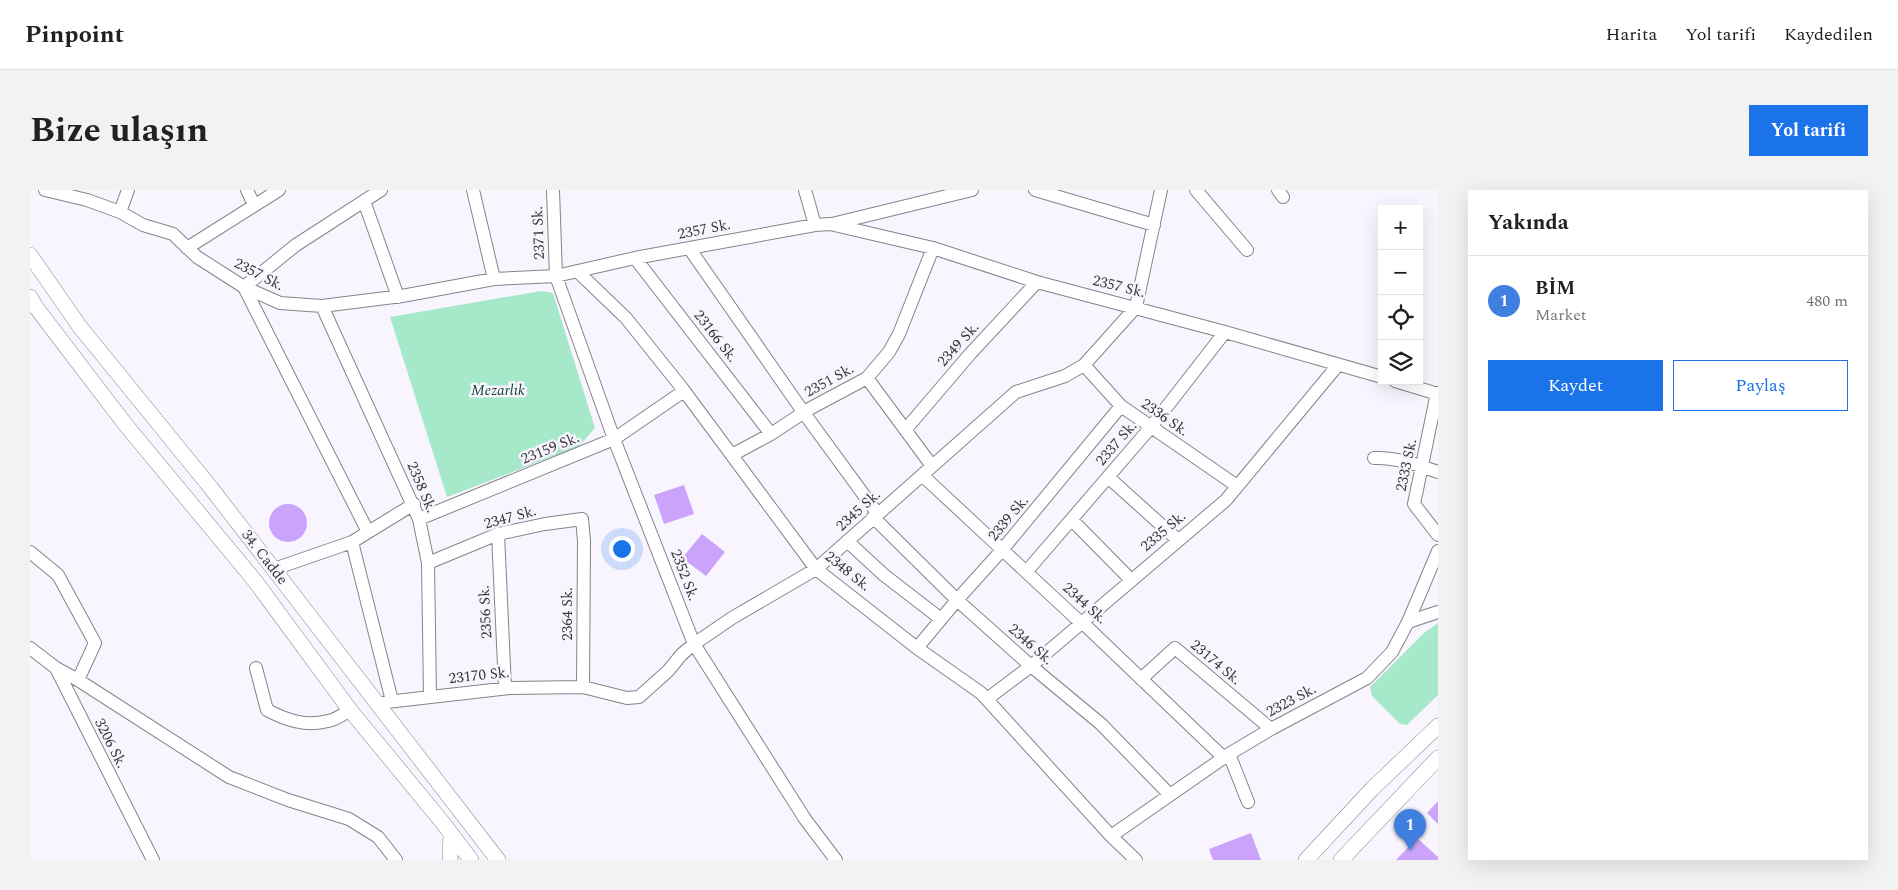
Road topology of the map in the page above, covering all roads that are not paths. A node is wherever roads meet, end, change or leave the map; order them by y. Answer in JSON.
{"nodes":[{"id":1,"x":46,"y":190,"type":"edge"},
{"id":2,"x":128,"y":190,"type":"edge"},
{"id":3,"x":247,"y":190,"type":"edge"},
{"id":4,"x":279,"y":190,"type":"edge"},
{"id":5,"x":381,"y":190,"type":"edge"},
{"id":6,"x":473,"y":190,"type":"edge"},
{"id":7,"x":553,"y":190,"type":"edge"},
{"id":8,"x":806,"y":190,"type":"edge"},
{"id":9,"x":972,"y":190,"type":"edge"},
{"id":10,"x":1035,"y":190,"type":"edge"},
{"id":11,"x":1161,"y":190,"type":"edge"},
{"id":12,"x":1196,"y":190,"type":"edge"},
{"id":13,"x":87,"y":195,"type":"edge"},
{"id":14,"x":364,"y":201,"type":"junction"},
{"id":15,"x":254,"y":205,"type":"junction"},
{"id":16,"x":120,"y":212,"type":"junction"},
{"id":17,"x":815,"y":224,"type":"junction"},
{"id":18,"x":830,"y":224,"type":"junction"},
{"id":19,"x":1154,"y":225,"type":"junction"},
{"id":20,"x":187,"y":248,"type":"junction"},
{"id":21,"x":689,"y":248,"type":"junction"},
{"id":22,"x":933,"y":248,"type":"junction"},
{"id":23,"x":1247,"y":250,"type":"dead end"},
{"id":24,"x":30,"y":254,"type":"edge"},
{"id":25,"x":635,"y":258,"type":"junction"},
{"id":26,"x":577,"y":271,"type":"junction"},
{"id":27,"x":556,"y":276,"type":"junction"},
{"id":28,"x":494,"y":279,"type":"junction"},
{"id":29,"x":1037,"y":282,"type":"junction"},
{"id":30,"x":244,"y":288,"type":"junction"},
{"id":31,"x":30,"y":297,"type":"edge"},
{"id":32,"x":398,"y":297,"type":"junction"},
{"id":33,"x":322,"y":306,"type":"junction"},
{"id":34,"x":1136,"y":307,"type":"junction"},
{"id":35,"x":1225,"y":332,"type":"junction"},
{"id":36,"x":1084,"y":365,"type":"junction"},
{"id":37,"x":1338,"y":365,"type":"junction"},
{"id":38,"x":1378,"y":377,"type":"edge"},
{"id":39,"x":867,"y":378,"type":"junction"},
{"id":40,"x":1409,"y":385,"type":"edge"},
{"id":41,"x":684,"y":391,"type":"junction"},
{"id":42,"x":1437,"y":393,"type":"edge"},
{"id":43,"x":1121,"y":406,"type":"junction"},
{"id":44,"x":804,"y":413,"type":"junction"},
{"id":45,"x":1151,"y":427,"type":"junction"},
{"id":46,"x":906,"y":429,"type":"junction"},
{"id":47,"x":771,"y":434,"type":"junction"},
{"id":48,"x":614,"y":438,"type":"junction"},
{"id":49,"x":732,"y":455,"type":"junction"},
{"id":50,"x":1374,"y":458,"type":"dead end"},
{"id":51,"x":1422,"y":466,"type":"junction"},
{"id":52,"x":927,"y":470,"type":"junction"},
{"id":53,"x":1438,"y":472,"type":"edge"},
{"id":54,"x":1108,"y":477,"type":"junction"},
{"id":55,"x":1237,"y":486,"type":"junction"},
{"id":56,"x":414,"y":504,"type":"junction"},
{"id":57,"x":875,"y":515,"type":"junction"},
{"id":58,"x":419,"y":519,"type":"junction"},
{"id":59,"x":1072,"y":520,"type":"junction"},
{"id":60,"x":368,"y":532,"type":"junction"},
{"id":61,"x":498,"y":534,"type":"junction"},
{"id":62,"x":1438,"y":535,"type":"edge"},
{"id":63,"x":1178,"y":540,"type":"junction"},
{"id":64,"x":584,"y":541,"type":"joint"},
{"id":65,"x":847,"y":541,"type":"junction"},
{"id":66,"x":352,"y":542,"type":"junction"},
{"id":67,"x":1002,"y":550,"type":"junction"},
{"id":68,"x":1438,"y":551,"type":"edge"},
{"id":69,"x":30,"y":552,"type":"edge"},
{"id":70,"x":428,"y":563,"type":"junction"},
{"id":71,"x":274,"y":569,"type":"junction"},
{"id":72,"x":816,"y":569,"type":"junction"},
{"id":73,"x":1027,"y":571,"type":"junction"},
{"id":74,"x":1131,"y":580,"type":"junction"},
{"id":75,"x":956,"y":600,"type":"junction"},
{"id":76,"x":1438,"y":612,"type":"edge"},
{"id":77,"x":941,"y":619,"type":"junction"},
{"id":78,"x":1408,"y":622,"type":"junction"},
{"id":79,"x":1080,"y":623,"type":"junction"},
{"id":80,"x":694,"y":644,"type":"junction"},
{"id":81,"x":917,"y":648,"type":"junction"},
{"id":82,"x":33,"y":653,"type":"edge"},
{"id":83,"x":1031,"y":666,"type":"junction"},
{"id":84,"x":56,"y":668,"type":"junction"},
{"id":85,"x":256,"y":668,"type":"dead end"},
{"id":86,"x":1140,"y":679,"type":"junction"},
{"id":87,"x":78,"y":680,"type":"junction"},
{"id":88,"x":583,"y":687,"type":"junction"},
{"id":89,"x":505,"y":688,"type":"junction"},
{"id":90,"x":430,"y":696,"type":"junction"},
{"id":91,"x":986,"y":699,"type":"junction"},
{"id":92,"x":385,"y":702,"type":"junction"},
{"id":93,"x":350,"y":710,"type":"junction"},
{"id":94,"x":1438,"y":726,"type":"edge"},
{"id":95,"x":1271,"y":729,"type":"junction"},
{"id":96,"x":1226,"y":756,"type":"junction"},
{"id":97,"x":1438,"y":758,"type":"edge"},
{"id":98,"x":1169,"y":794,"type":"junction"},
{"id":99,"x":1248,"y":802,"type":"dead end"},
{"id":100,"x":451,"y":834,"type":"junction"},
{"id":101,"x":1111,"y":836,"type":"junction"},
{"id":102,"x":153,"y":860,"type":"edge"},
{"id":103,"x":396,"y":860,"type":"edge"},
{"id":104,"x":450,"y":860,"type":"edge"},
{"id":105,"x":471,"y":860,"type":"edge"},
{"id":106,"x":498,"y":860,"type":"edge"},
{"id":107,"x":836,"y":860,"type":"edge"},
{"id":108,"x":1136,"y":860,"type":"edge"},
{"id":109,"x":1306,"y":860,"type":"edge"},
{"id":110,"x":1341,"y":860,"type":"edge"}],
"edges":[{"from":1,"to":13,"type":"street","name":"2357 Sk."},
{"from":2,"to":16,"type":"street"},
{"from":3,"to":15,"type":"street"},
{"from":4,"to":15,"type":"street"},
{"from":5,"to":14,"type":"street"},
{"from":6,"to":28,"type":"street"},
{"from":7,"to":27,"type":"street","name":"2371 Sk."},
{"from":8,"to":17,"type":"street"},
{"from":9,"to":18,"type":"street"},
{"from":10,"to":19,"type":"street"},
{"from":11,"to":19,"type":"street"},
{"from":12,"to":23,"type":"street"},
{"from":13,"to":16,"type":"street","name":"2357 Sk."},
{"from":14,"to":30,"type":"street"},
{"from":14,"to":32,"type":"street"},
{"from":15,"to":20,"type":"street"},
{"from":16,"to":20,"type":"street","name":"2357 Sk."},
{"from":17,"to":18,"type":"street","name":"2357 Sk."},
{"from":17,"to":21,"type":"street","name":"2357 Sk."},
{"from":18,"to":22,"type":"street","name":"2357 Sk."},
{"from":19,"to":34,"type":"street"},
{"from":20,"to":30,"type":"street","name":"2357 Sk."},
{"from":21,"to":25,"type":"street","name":"2357 Sk."},
{"from":21,"to":44,"type":"street","name":"2346 Sk."},
{"from":22,"to":29,"type":"street","name":"2357 Sk."},
{"from":22,"to":39,"type":"street","name":"2351 Sk."},
{"from":24,"to":71,"type":"main road","name":"34. Cadde"},
{"from":25,"to":26,"type":"street","name":"2357 Sk."},
{"from":25,"to":47,"type":"street","name":"23166 Sk."},
{"from":26,"to":27,"type":"street","name":"2357 Sk."},
{"from":26,"to":41,"type":"street","name":"2348 Sk."},
{"from":27,"to":28,"type":"street","name":"2357 Sk."},
{"from":27,"to":48,"type":"street","name":"2352 Sk."},
{"from":28,"to":32,"type":"street","name":"2357 Sk."},
{"from":29,"to":34,"type":"street","name":"2357 Sk."},
{"from":29,"to":46,"type":"street","name":"2349 Sk."},
{"from":30,"to":33,"type":"street","name":"2357 Sk."},
{"from":30,"to":60,"type":"street"},
{"from":31,"to":93,"type":"main road","name":"34. Cadde"},
{"from":32,"to":33,"type":"street","name":"2357 Sk."},
{"from":33,"to":56,"type":"street","name":"2358 Sk."},
{"from":34,"to":35,"type":"street","name":"2357 Sk."},
{"from":34,"to":36,"type":"street","name":"2345 Sk."},
{"from":35,"to":37,"type":"street","name":"2357 Sk."},
{"from":35,"to":45,"type":"street","name":"2337 Sk."},
{"from":36,"to":43,"type":"street","name":"2336 Sk."},
{"from":36,"to":52,"type":"street","name":"2345 Sk."},
{"from":37,"to":38,"type":"street","name":"2357 Sk."},
{"from":37,"to":55,"type":"street","name":"2335 Sk."},
{"from":39,"to":44,"type":"street","name":"2351 Sk."},
{"from":39,"to":46,"type":"street","name":"2344 Sk."},
{"from":40,"to":42,"type":"street"},
{"from":41,"to":48,"type":"street","name":"23159 Sk."},
{"from":41,"to":49,"type":"street","name":"2348 Sk."},
{"from":42,"to":51,"type":"street","name":"2333 Sk."},
{"from":43,"to":45,"type":"street","name":"2336 Sk."},
{"from":43,"to":67,"type":"street","name":"2339 Sk."},
{"from":44,"to":47,"type":"street","name":"2351 Sk."},
{"from":44,"to":57,"type":"street","name":"2346 Sk."},
{"from":45,"to":54,"type":"street","name":"2337 Sk."},
{"from":45,"to":55,"type":"street","name":"2336 Sk."},
{"from":46,"to":52,"type":"street","name":"2344 Sk."},
{"from":47,"to":49,"type":"street","name":"2351 Sk."},
{"from":48,"to":58,"type":"street","name":"23159 Sk."},
{"from":48,"to":80,"type":"street","name":"2352 Sk."},
{"from":49,"to":72,"type":"street","name":"2348 Sk."},
{"from":50,"to":51,"type":"street"},
{"from":51,"to":53,"type":"street"},
{"from":51,"to":62,"type":"street","name":"2333 Sk."},
{"from":52,"to":57,"type":"street","name":"2345 Sk."},
{"from":52,"to":67,"type":"street","name":"2344 Sk."},
{"from":54,"to":59,"type":"street","name":"2337 Sk."},
{"from":54,"to":63,"type":"street"},
{"from":55,"to":63,"type":"street","name":"2335 Sk."},
{"from":56,"to":58,"type":"street","name":"2358 Sk."},
{"from":56,"to":60,"type":"street"},
{"from":57,"to":65,"type":"street","name":"2345 Sk."},
{"from":57,"to":75,"type":"street","name":"2346 Sk."},
{"from":58,"to":70,"type":"street","name":"2358 Sk."},
{"from":59,"to":73,"type":"street","name":"2337 Sk."},
{"from":59,"to":74,"type":"street"},
{"from":60,"to":66,"type":"street"},
{"from":61,"to":64,"type":"street","name":"2347 Sk."},
{"from":61,"to":70,"type":"street","name":"2347 Sk."},
{"from":61,"to":89,"type":"street","name":"2356 Sk."},
{"from":63,"to":74,"type":"street","name":"2335 Sk."},
{"from":64,"to":88,"type":"street","name":"2364 Sk."},
{"from":65,"to":72,"type":"street","name":"2345 Sk."},
{"from":65,"to":77,"type":"street"},
{"from":66,"to":71,"type":"street"},
{"from":66,"to":92,"type":"street"},
{"from":67,"to":73,"type":"street","name":"2344 Sk."},
{"from":67,"to":75,"type":"street","name":"2339 Sk."},
{"from":68,"to":78,"type":"street","name":"2323 Sk."},
{"from":69,"to":87,"type":"street"},
{"from":70,"to":90,"type":"street","name":"2358 Sk."},
{"from":71,"to":92,"type":"main road","name":"34. Cadde"},
{"from":72,"to":80,"type":"street","name":"2345 Sk."},
{"from":72,"to":81,"type":"street","name":"2348 Sk."},
{"from":73,"to":79,"type":"street","name":"2344 Sk."},
{"from":74,"to":79,"type":"street","name":"2335 Sk."},
{"from":75,"to":77,"type":"street","name":"2339 Sk."},
{"from":75,"to":83,"type":"street","name":"2346 Sk."},
{"from":76,"to":78,"type":"street"},
{"from":77,"to":81,"type":"street","name":"2339 Sk."},
{"from":78,"to":95,"type":"street","name":"2323 Sk."},
{"from":79,"to":83,"type":"street","name":"2335 Sk."},
{"from":79,"to":86,"type":"street","name":"2344 Sk."},
{"from":80,"to":88,"type":"street","name":"2345 Sk."},
{"from":80,"to":107,"type":"street","name":"2352 Sk."},
{"from":81,"to":91,"type":"street","name":"2348 Sk."},
{"from":82,"to":84,"type":"street","name":"3206 Sk."},
{"from":83,"to":91,"type":"street","name":"2335 Sk."},
{"from":83,"to":98,"type":"street","name":"2346 Sk."},
{"from":84,"to":87,"type":"street"},
{"from":84,"to":102,"type":"street","name":"3206 Sk."},
{"from":85,"to":93,"type":"street"},
{"from":86,"to":95,"type":"street","name":"23174 Sk."},
{"from":86,"to":96,"type":"street","name":"2344 Sk."},
{"from":87,"to":103,"type":"street"},
{"from":88,"to":89,"type":"street","name":"23170 Sk."},
{"from":89,"to":90,"type":"street","name":"23170 Sk."},
{"from":90,"to":92,"type":"street","name":"23170 Sk."},
{"from":91,"to":101,"type":"street","name":"2348 Sk."},
{"from":92,"to":106,"type":"main road","name":"34. Cadde"},
{"from":93,"to":100,"type":"main road","name":"34. Cadde"},
{"from":94,"to":109,"type":"main road"},
{"from":95,"to":96,"type":"street","name":"2323 Sk."},
{"from":96,"to":98,"type":"street","name":"2323 Sk."},
{"from":96,"to":99,"type":"street","name":"2344 Sk."},
{"from":97,"to":110,"type":"main road"},
{"from":98,"to":101,"type":"street","name":"2323 Sk."},
{"from":100,"to":104,"type":"main road"},
{"from":100,"to":105,"type":"main road","name":"34. Cadde"},
{"from":101,"to":108,"type":"street","name":"2348 Sk."}]}
